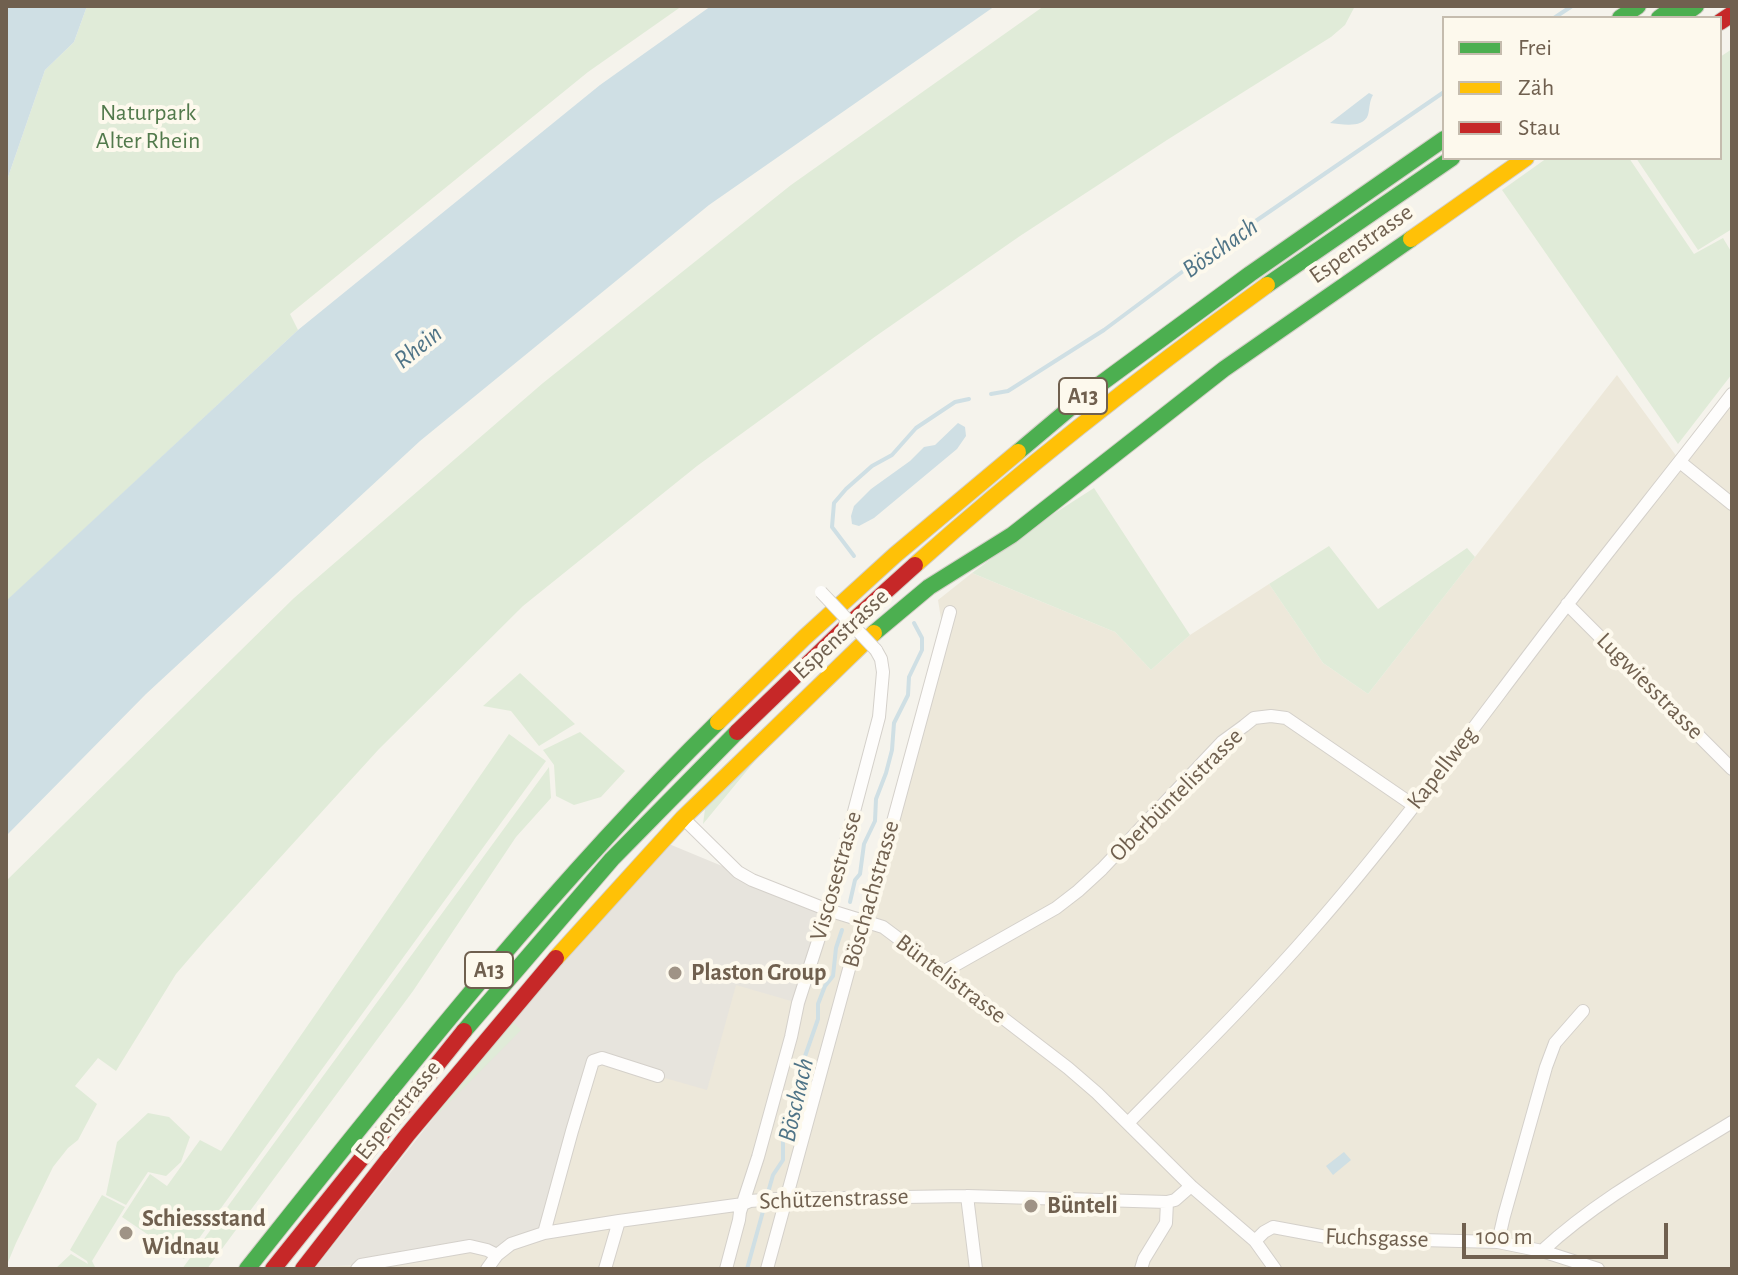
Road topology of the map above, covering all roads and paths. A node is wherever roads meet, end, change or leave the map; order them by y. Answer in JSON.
{"nodes":[{"id":1,"x":1442,"y":140,"type":"edge"},
{"id":2,"x":1449,"y":160,"type":"edge"},
{"id":3,"x":1523,"y":160,"type":"edge"},
{"id":4,"x":1732,"y":394,"type":"edge"},
{"id":5,"x":1680,"y":462,"type":"junction"},
{"id":6,"x":1732,"y":504,"type":"edge"},
{"id":7,"x":821,"y":592,"type":"dead end"},
{"id":8,"x":1567,"y":604,"type":"junction"},
{"id":9,"x":950,"y":612,"type":"dead end"},
{"id":10,"x":1732,"y":769,"type":"edge"},
{"id":11,"x":1413,"y":805,"type":"junction"},
{"id":12,"x":683,"y":818,"type":"junction"},
{"id":13,"x":828,"y":910,"type":"junction"},
{"id":14,"x":866,"y":921,"type":"junction"},
{"id":15,"x":943,"y":972,"type":"junction"},
{"id":16,"x":1583,"y":1011,"type":"dead end"},
{"id":17,"x":658,"y":1076,"type":"dead end"},
{"id":18,"x":1732,"y":1122,"type":"edge"},
{"id":19,"x":1128,"y":1123,"type":"junction"},
{"id":20,"x":1191,"y":1186,"type":"junction"},
{"id":21,"x":967,"y":1196,"type":"junction"},
{"id":22,"x":782,"y":1199,"type":"junction"},
{"id":23,"x":1167,"y":1202,"type":"junction"},
{"id":24,"x":747,"y":1203,"type":"junction"},
{"id":25,"x":619,"y":1221,"type":"junction"},
{"id":26,"x":544,"y":1233,"type":"junction"},
{"id":27,"x":1255,"y":1241,"type":"junction"},
{"id":28,"x":1498,"y":1242,"type":"junction"},
{"id":29,"x":1542,"y":1251,"type":"junction"},
{"id":30,"x":497,"y":1255,"type":"junction"},
{"id":31,"x":247,"y":1269,"type":"edge"},
{"id":32,"x":273,"y":1269,"type":"edge"},
{"id":33,"x":303,"y":1269,"type":"edge"},
{"id":34,"x":357,"y":1269,"type":"edge"},
{"id":35,"x":487,"y":1269,"type":"edge"},
{"id":36,"x":605,"y":1269,"type":"edge"},
{"id":37,"x":726,"y":1269,"type":"edge"},
{"id":38,"x":767,"y":1269,"type":"edge"},
{"id":39,"x":976,"y":1269,"type":"edge"},
{"id":40,"x":1141,"y":1269,"type":"edge"},
{"id":41,"x":1275,"y":1269,"type":"edge"},
{"id":42,"x":1598,"y":1269,"type":"edge"}],
"edges":[{"from":1,"to":31,"type":"main road","number":"A13"},
{"from":2,"to":32,"type":"main road","number":"A13"},
{"from":3,"to":12,"type":"main road","name":"Espenstrasse"},
{"from":4,"to":5,"type":"street","name":"Kapellweg"},
{"from":5,"to":6,"type":"street"},
{"from":5,"to":8,"type":"street","name":"Kapellweg"},
{"from":7,"to":13,"type":"street","name":"Viscosestrasse","bridge":true},
{"from":8,"to":10,"type":"street","name":"Lugwiesstrasse"},
{"from":8,"to":11,"type":"street","name":"Kapellweg"},
{"from":9,"to":14,"type":"street","name":"Böschachstrasse"},
{"from":11,"to":15,"type":"street","name":"Oberbüntelistrasse"},
{"from":11,"to":19,"type":"street","name":"Kapellweg"},
{"from":12,"to":13,"type":"street","name":"Büntelistrasse"},
{"from":12,"to":33,"type":"main road","name":"Espenstrasse"},
{"from":13,"to":14,"type":"street","name":"Büntelistrasse"},
{"from":13,"to":24,"type":"street","name":"Viscosestrasse"},
{"from":14,"to":15,"type":"street","name":"Büntelistrasse"},
{"from":14,"to":22,"type":"street","name":"Böschachstrasse"},
{"from":15,"to":19,"type":"street","name":"Büntelistrasse"},
{"from":16,"to":28,"type":"street"},
{"from":17,"to":26,"type":"street"},
{"from":18,"to":29,"type":"street"},
{"from":19,"to":20,"type":"street","name":"Büntelistrasse"},
{"from":20,"to":23,"type":"street"},
{"from":20,"to":27,"type":"street","name":"Büntelistrasse"},
{"from":21,"to":22,"type":"street","name":"Schützenstrasse"},
{"from":21,"to":23,"type":"street","name":"Schützenstrasse"},
{"from":21,"to":39,"type":"street"},
{"from":22,"to":24,"type":"street","name":"Schützenstrasse"},
{"from":22,"to":38,"type":"street","name":"Böschachstrasse"},
{"from":23,"to":40,"type":"street"},
{"from":24,"to":25,"type":"street","name":"Schützenstrasse"},
{"from":24,"to":37,"type":"street","name":"Viscosestrasse"},
{"from":25,"to":26,"type":"street","name":"Schützenstrasse"},
{"from":25,"to":36,"type":"street"},
{"from":26,"to":30,"type":"street","name":"Schützenstrasse"},
{"from":27,"to":28,"type":"street","name":"Fuchsgasse"},
{"from":27,"to":41,"type":"street","name":"Büntelistrasse"},
{"from":28,"to":29,"type":"street","name":"Fuchsgasse"},
{"from":29,"to":42,"type":"street","name":"Fuchsgasse"},
{"from":30,"to":34,"type":"street"},
{"from":30,"to":35,"type":"street","name":"Schützenstrasse"}]}
